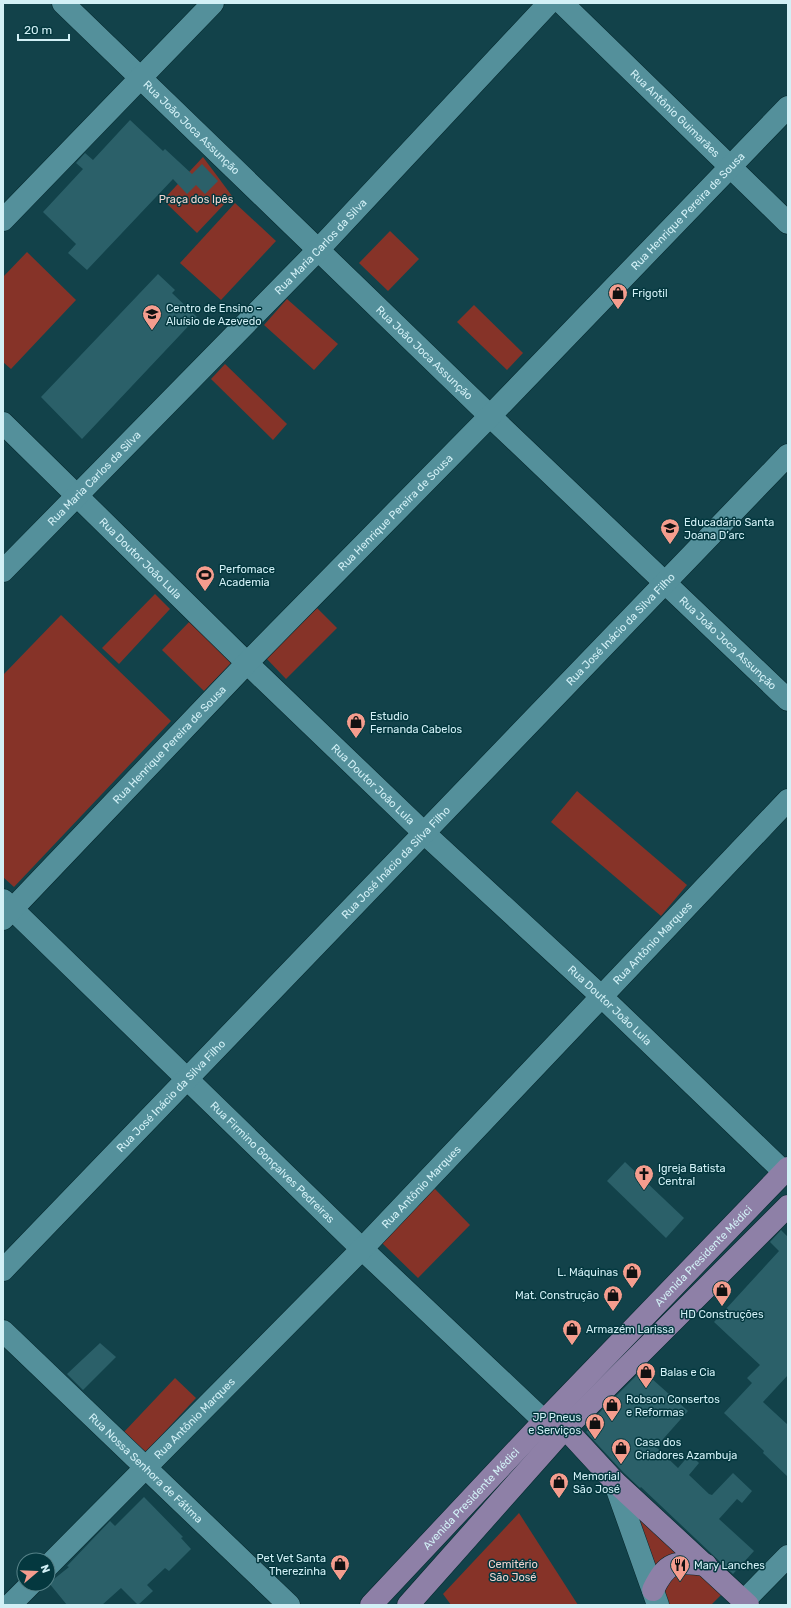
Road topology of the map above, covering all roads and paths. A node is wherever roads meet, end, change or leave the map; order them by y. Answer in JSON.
{"nodes":[{"id":1,"x":63,"y":3,"type":"edge"},
{"id":2,"x":213,"y":3,"type":"edge"},
{"id":3,"x":549,"y":3,"type":"edge"},
{"id":4,"x":562,"y":3,"type":"edge"},
{"id":5,"x":141,"y":78,"type":"junction"},
{"id":6,"x":788,"y":107,"type":"edge"},
{"id":7,"x":730,"y":168,"type":"junction"},
{"id":8,"x":3,"y":220,"type":"edge"},
{"id":9,"x":788,"y":223,"type":"edge"},
{"id":10,"x":318,"y":250,"type":"junction"},
{"id":11,"x":490,"y":416,"type":"junction"},
{"id":12,"x":3,"y":423,"type":"edge"},
{"id":13,"x":788,"y":455,"type":"edge"},
{"id":14,"x":77,"y":494,"type":"junction"},
{"id":15,"x":3,"y":571,"type":"edge"},
{"id":16,"x":665,"y":582,"type":"junction"},
{"id":17,"x":246,"y":663,"type":"junction"},
{"id":18,"x":788,"y":700,"type":"edge"},
{"id":19,"x":788,"y":800,"type":"edge"},
{"id":20,"x":423,"y":832,"type":"junction"},
{"id":21,"x":6,"y":909,"type":"edge"},
{"id":22,"x":602,"y":996,"type":"junction"},
{"id":23,"x":186,"y":1079,"type":"junction"},
{"id":24,"x":786,"y":1170,"type":"edge"},
{"id":25,"x":788,"y":1206,"type":"edge"},
{"id":26,"x":362,"y":1249,"type":"junction"},
{"id":27,"x":3,"y":1270,"type":"edge"},
{"id":28,"x":668,"y":1295,"type":"junction"},
{"id":29,"x":684,"y":1312,"type":"junction"},
{"id":30,"x":3,"y":1331,"type":"edge"},
{"id":31,"x":544,"y":1422,"type":"junction"},
{"id":32,"x":566,"y":1429,"type":"junction"},
{"id":33,"x":146,"y":1468,"type":"junction"},
{"id":34,"x":614,"y":1481,"type":"junction"},
{"id":35,"x":788,"y":1556,"type":"edge"},
{"id":36,"x":56,"y":1558,"type":"edge"},
{"id":37,"x":706,"y":1565,"type":"junction"},
{"id":38,"x":394,"y":1579,"type":"junction"},
{"id":39,"x":22,"y":1592,"type":"edge"},
{"id":40,"x":656,"y":1598,"type":"edge"},
{"id":41,"x":411,"y":1601,"type":"edge"},
{"id":42,"x":746,"y":1603,"type":"edge"},
{"id":43,"x":10,"y":1605,"type":"edge"},
{"id":44,"x":289,"y":1605,"type":"edge"},
{"id":45,"x":371,"y":1605,"type":"edge"}],
"edges":[{"from":1,"to":5,"type":"street","name":"Rua João Joca Assunção"},
{"from":2,"to":5,"type":"street"},
{"from":3,"to":10,"type":"street","name":"Rua Maria Carlos da Silva"},
{"from":4,"to":7,"type":"street","name":"Rua Antônio Guimarães"},
{"from":5,"to":8,"type":"street"},
{"from":5,"to":10,"type":"street","name":"Rua João Joca Assunção"},
{"from":6,"to":7,"type":"street","name":"Rua Henrique Pereira de Sousa"},
{"from":7,"to":9,"type":"street","name":"Rua Antônio Guimarães"},
{"from":7,"to":11,"type":"street","name":"Rua Henrique Pereira de Sousa"},
{"from":10,"to":11,"type":"street","name":"Rua João Joca Assunção"},
{"from":10,"to":14,"type":"street","name":"Rua Maria Carlos da Silva"},
{"from":11,"to":16,"type":"street","name":"Rua João Joca Assunção"},
{"from":11,"to":17,"type":"street","name":"Rua Henrique Pereira de Sousa"},
{"from":12,"to":14,"type":"street","name":"Rua Doutor João Lula"},
{"from":13,"to":16,"type":"street","name":"Rua José Inácio da Silva Filho"},
{"from":14,"to":15,"type":"street","name":"Rua Maria Carlos da Silva"},
{"from":14,"to":17,"type":"street","name":"Rua Doutor João Lula"},
{"from":16,"to":18,"type":"street","name":"Rua João Joca Assunção"},
{"from":16,"to":20,"type":"street","name":"Rua José Inácio da Silva Filho"},
{"from":17,"to":20,"type":"street","name":"Rua Doutor João Lula"},
{"from":17,"to":21,"type":"street","name":"Rua Henrique Pereira de Sousa"},
{"from":19,"to":22,"type":"street","name":"Rua Antônio Marques"},
{"from":20,"to":22,"type":"street","name":"Rua Doutor João Lula"},
{"from":20,"to":23,"type":"street","name":"Rua José Inácio da Silva Filho"},
{"from":21,"to":23,"type":"street","name":"Rua Firmino Gonçalves Pedreiras"},
{"from":22,"to":24,"type":"street","name":"Rua Doutor João Lula"},
{"from":22,"to":26,"type":"street","name":"Rua Antônio Marques"},
{"from":23,"to":26,"type":"street","name":"Rua Firmino Gonçalves Pedreiras"},
{"from":23,"to":27,"type":"street","name":"Rua José Inácio da Silva Filho"},
{"from":24,"to":28,"type":"main road","name":"Avenida Presidente Médici"},
{"from":25,"to":29,"type":"main road","name":"Avenida Presidente Médici"},
{"from":26,"to":31,"type":"street","name":"Rua Firmino Gonçalves Pedreiras"},
{"from":26,"to":33,"type":"street","name":"Rua Antônio Marques"},
{"from":28,"to":29,"type":"main road"},
{"from":28,"to":31,"type":"main road","name":"Avenida Presidente Médici"},
{"from":29,"to":32,"type":"main road","name":"Avenida Presidente Médici"},
{"from":30,"to":33,"type":"street","name":"Rua Nossa Senhora de Fátima"},
{"from":31,"to":38,"type":"main road","name":"Avenida Presidente Médici"},
{"from":32,"to":34,"type":"main road"},
{"from":32,"to":41,"type":"main road","name":"Avenida Presidente Médici"},
{"from":33,"to":36,"type":"street","name":"Rua Antônio Marques"},
{"from":33,"to":44,"type":"street","name":"Rua Nossa Senhora de Fátima"},
{"from":34,"to":37,"type":"main road"},
{"from":34,"to":40,"type":"street"},
{"from":35,"to":42,"type":"street"},
{"from":37,"to":40,"type":"main road"},
{"from":37,"to":42,"type":"main road"},
{"from":38,"to":41,"type":"main road"},
{"from":38,"to":45,"type":"main road","name":"Avenida Presidente Médici"},
{"from":39,"to":43,"type":"street"}]}
